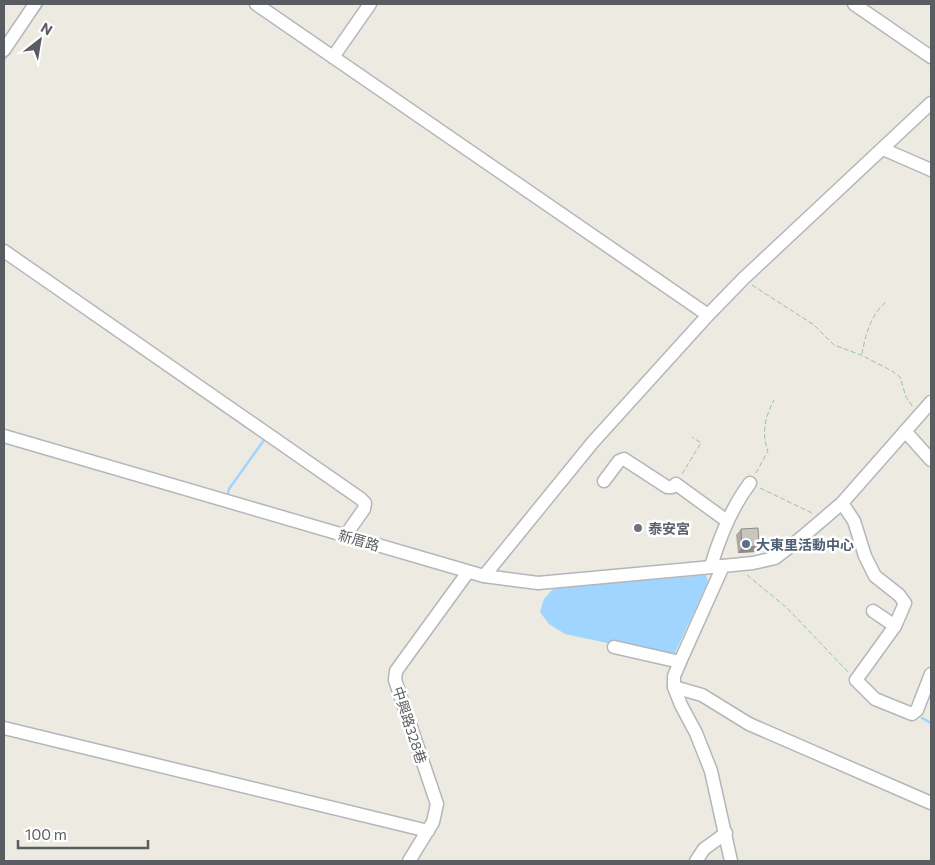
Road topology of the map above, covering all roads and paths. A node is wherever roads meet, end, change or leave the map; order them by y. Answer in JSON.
{"nodes":[{"id":1,"x":35,"y":4,"type":"edge"},
{"id":2,"x":256,"y":4,"type":"edge"},
{"id":3,"x":370,"y":4,"type":"edge"},
{"id":4,"x":854,"y":4,"type":"edge"},
{"id":5,"x":4,"y":50,"type":"edge"},
{"id":6,"x":333,"y":57,"type":"junction"},
{"id":7,"x":931,"y":57,"type":"edge"},
{"id":8,"x":931,"y":103,"type":"edge"},
{"id":9,"x":883,"y":149,"type":"junction"},
{"id":10,"x":931,"y":170,"type":"edge"},
{"id":11,"x":4,"y":252,"type":"edge"},
{"id":12,"x":743,"y":279,"type":"junction"},
{"id":13,"x":886,"y":302,"type":"dead end"},
{"id":14,"x":708,"y":315,"type":"junction"},
{"id":15,"x":861,"y":355,"type":"junction"},
{"id":16,"x":774,"y":400,"type":"dead end"},
{"id":17,"x":931,"y":402,"type":"edge"},
{"id":18,"x":919,"y":415,"type":"junction"},
{"id":19,"x":905,"y":431,"type":"junction"},
{"id":20,"x":4,"y":436,"type":"edge"},
{"id":21,"x":692,"y":437,"type":"dead end"},
{"id":22,"x":931,"y":460,"type":"edge"},
{"id":23,"x":604,"y":481,"type":"dead end"},
{"id":24,"x":750,"y":483,"type":"junction"},
{"id":25,"x":676,"y":484,"type":"junction"},
{"id":26,"x":842,"y":503,"type":"junction"},
{"id":27,"x":824,"y":519,"type":"junction"},
{"id":28,"x":727,"y":521,"type":"junction"},
{"id":29,"x":345,"y":536,"type":"junction"},
{"id":30,"x":723,"y":566,"type":"junction"},
{"id":31,"x":468,"y":572,"type":"junction"},
{"id":32,"x":484,"y":576,"type":"junction"},
{"id":33,"x":873,"y":611,"type":"dead end"},
{"id":34,"x":895,"y":626,"type":"junction"},
{"id":35,"x":614,"y":647,"type":"dead end"},
{"id":36,"x":680,"y":662,"type":"junction"},
{"id":37,"x":931,"y":674,"type":"edge"},
{"id":38,"x":856,"y":680,"type":"junction"},
{"id":39,"x":674,"y":687,"type":"junction"},
{"id":40,"x":4,"y":728,"type":"edge"},
{"id":41,"x":931,"y":803,"type":"edge"},
{"id":42,"x":428,"y":831,"type":"junction"},
{"id":43,"x":726,"y":833,"type":"junction"},
{"id":44,"x":408,"y":861,"type":"edge"},
{"id":45,"x":696,"y":861,"type":"edge"},
{"id":46,"x":731,"y":861,"type":"edge"}],
"edges":[{"from":1,"to":5,"type":"street"},
{"from":2,"to":6,"type":"street"},
{"from":3,"to":6,"type":"street"},
{"from":4,"to":7,"type":"street"},
{"from":6,"to":14,"type":"street"},
{"from":8,"to":9,"type":"street"},
{"from":9,"to":10,"type":"street"},
{"from":9,"to":12,"type":"street"},
{"from":11,"to":29,"type":"street"},
{"from":12,"to":14,"type":"street"},
{"from":12,"to":15,"type":"path"},
{"from":13,"to":15,"type":"path"},
{"from":14,"to":32,"type":"street"},
{"from":15,"to":18,"type":"path"},
{"from":16,"to":24,"type":"path"},
{"from":17,"to":18,"type":"street","name":"新厝路"},
{"from":18,"to":19,"type":"street","name":"新厝路"},
{"from":19,"to":22,"type":"street"},
{"from":19,"to":26,"type":"street","name":"新厝路"},
{"from":20,"to":29,"type":"street","name":"新厝路"},
{"from":21,"to":25,"type":"path"},
{"from":23,"to":25,"type":"street"},
{"from":24,"to":27,"type":"path"},
{"from":24,"to":28,"type":"street"},
{"from":25,"to":28,"type":"street"},
{"from":26,"to":27,"type":"street","name":"新厝路"},
{"from":26,"to":34,"type":"street"},
{"from":27,"to":30,"type":"street","name":"新厝路"},
{"from":28,"to":30,"type":"street"},
{"from":29,"to":31,"type":"street","name":"新厝路"},
{"from":30,"to":32,"type":"street","name":"新厝路"},
{"from":30,"to":36,"type":"street"},
{"from":30,"to":38,"type":"path"},
{"from":31,"to":32,"type":"street","name":"新厝路"},
{"from":31,"to":42,"type":"street","name":"中興路328巷"},
{"from":33,"to":34,"type":"street"},
{"from":34,"to":38,"type":"street"},
{"from":35,"to":36,"type":"street"},
{"from":36,"to":39,"type":"street"},
{"from":37,"to":38,"type":"street"},
{"from":39,"to":41,"type":"street"},
{"from":39,"to":43,"type":"street"},
{"from":40,"to":42,"type":"street"},
{"from":42,"to":44,"type":"street","name":"中興路328巷"},
{"from":43,"to":45,"type":"street"},
{"from":43,"to":46,"type":"street"}]}
